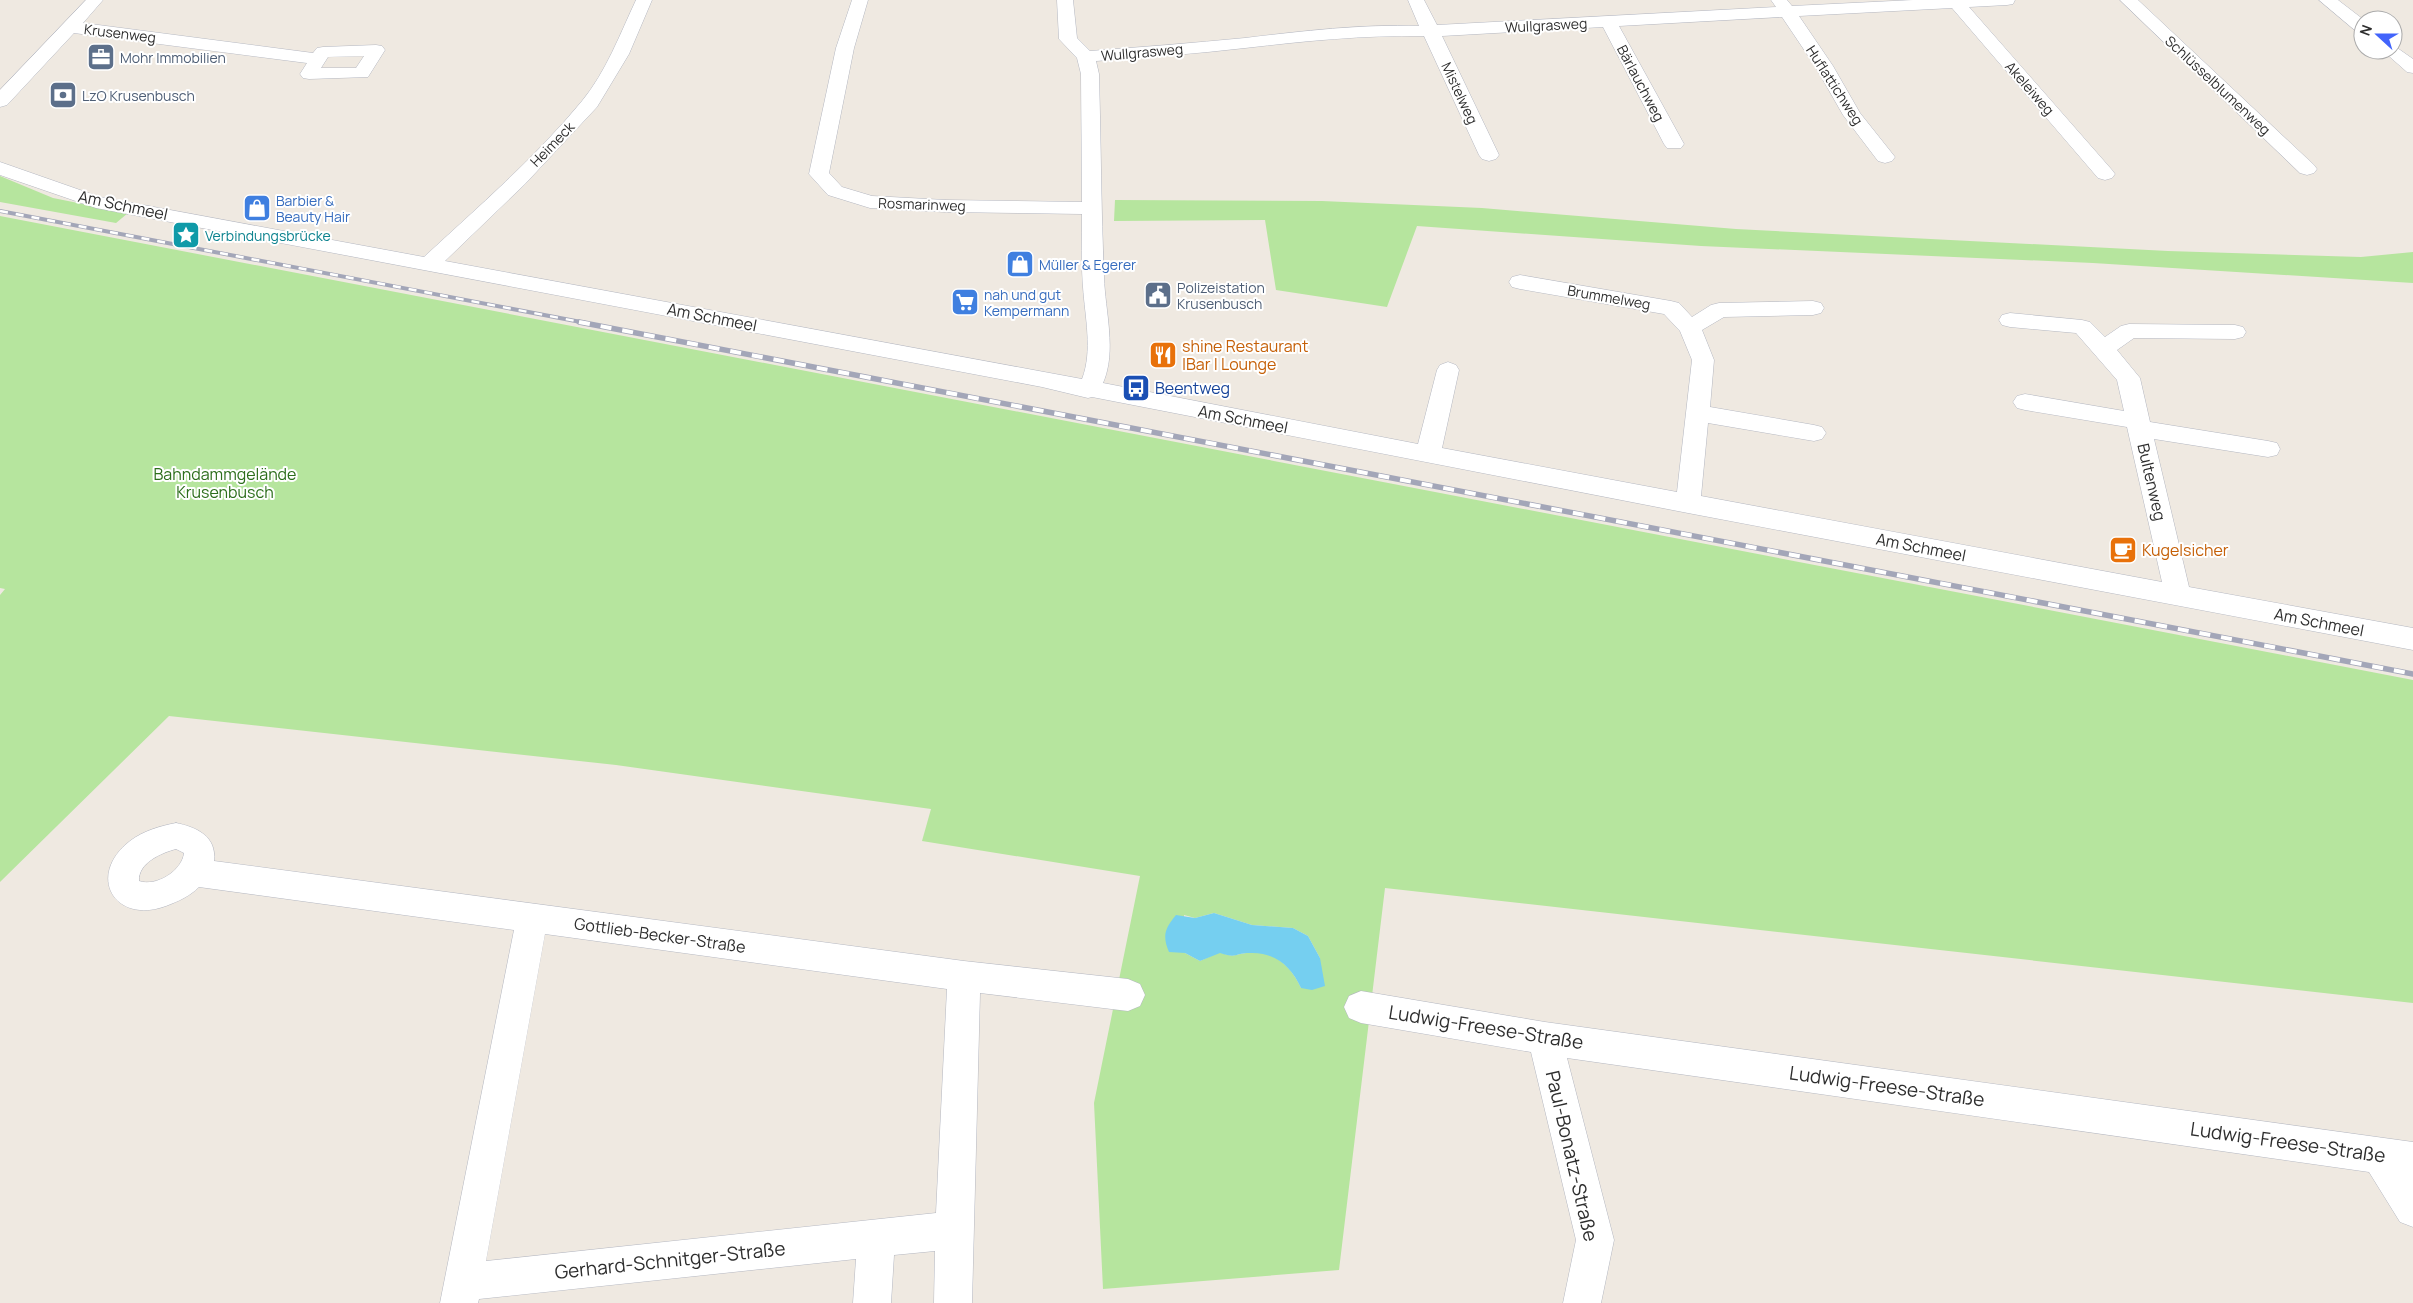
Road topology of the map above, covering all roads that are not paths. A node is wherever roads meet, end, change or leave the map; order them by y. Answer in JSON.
{"nodes":[{"id":1,"x":95,"y":0,"type":"edge"},
{"id":2,"x":644,"y":0,"type":"edge"},
{"id":3,"x":860,"y":0,"type":"edge"},
{"id":4,"x":1065,"y":0,"type":"edge"},
{"id":5,"x":1416,"y":0,"type":"edge"},
{"id":6,"x":2007,"y":0,"type":"edge"},
{"id":7,"x":2128,"y":0,"type":"edge"},
{"id":8,"x":2327,"y":0,"type":"edge"},
{"id":9,"x":1955,"y":1,"type":"edge"},
{"id":10,"x":1783,"y":6,"type":"edge"},
{"id":11,"x":2353,"y":20,"type":"edge"},
{"id":12,"x":1608,"y":21,"type":"junction"},
{"id":13,"x":71,"y":27,"type":"junction"},
{"id":14,"x":1431,"y":31,"type":"junction"},
{"id":15,"x":1086,"y":57,"type":"junction"},
{"id":16,"x":318,"y":59,"type":"dead end"},
{"id":17,"x":2403,"y":60,"type":"edge"},
{"id":18,"x":2413,"y":68,"type":"edge"},
{"id":19,"x":0,"y":101,"type":"edge"},
{"id":20,"x":1674,"y":144,"type":"dead end"},
{"id":21,"x":1489,"y":155,"type":"dead end"},
{"id":22,"x":1885,"y":157,"type":"dead end"},
{"id":23,"x":0,"y":168,"type":"edge"},
{"id":24,"x":2308,"y":169,"type":"dead end"},
{"id":25,"x":2105,"y":174,"type":"dead end"},
{"id":26,"x":1092,"y":208,"type":"junction"},
{"id":27,"x":428,"y":265,"type":"junction"},
{"id":28,"x":1520,"y":282,"type":"dead end"},
{"id":29,"x":1813,"y":308,"type":"dead end"},
{"id":30,"x":2010,"y":320,"type":"dead end"},
{"id":31,"x":1690,"y":328,"type":"junction"},
{"id":32,"x":2235,"y":332,"type":"dead end"},
{"id":33,"x":2104,"y":349,"type":"junction"},
{"id":34,"x":1448,"y":370,"type":"dead end"},
{"id":35,"x":1088,"y":390,"type":"junction"},
{"id":36,"x":2026,"y":402,"type":"dead end"},
{"id":37,"x":1697,"y":413,"type":"junction"},
{"id":38,"x":2138,"y":424,"type":"junction"},
{"id":39,"x":1814,"y":433,"type":"dead end"},
{"id":40,"x":2268,"y":449,"type":"dead end"},
{"id":41,"x":1428,"y":454,"type":"junction"},
{"id":42,"x":1688,"y":504,"type":"junction"},
{"id":43,"x":2178,"y":596,"type":"junction"},
{"id":44,"x":2413,"y":639,"type":"edge"},
{"id":45,"x":192,"y":872,"type":"dead end"},
{"id":46,"x":532,"y":918,"type":"junction"},
{"id":47,"x":964,"y":976,"type":"junction"},
{"id":48,"x":1128,"y":995,"type":"dead end"},
{"id":49,"x":1361,"y":1007,"type":"dead end"},
{"id":50,"x":1545,"y":1038,"type":"junction"},
{"id":51,"x":2379,"y":1155,"type":"junction"},
{"id":52,"x":2413,"y":1160,"type":"edge"},
{"id":53,"x":2413,"y":1209,"type":"edge"},
{"id":54,"x":954,"y":1230,"type":"junction"},
{"id":55,"x":876,"y":1237,"type":"junction"},
{"id":56,"x":462,"y":1292,"type":"edge"},
{"id":57,"x":872,"y":1303,"type":"edge"},
{"id":58,"x":952,"y":1303,"type":"edge"},
{"id":59,"x":1582,"y":1303,"type":"edge"}],
"edges":[{"from":1,"to":13,"type":"street"},
{"from":2,"to":27,"type":"street","name":"Heimeck"},
{"from":3,"to":26,"type":"street","name":"Rosmarinweg"},
{"from":4,"to":15,"type":"street"},
{"from":5,"to":14,"type":"street","name":"Mistelweg"},
{"from":6,"to":9,"type":"street","name":"Wullgrasweg"},
{"from":7,"to":24,"type":"street","name":"Schlüsselblumenweg"},
{"from":8,"to":11,"type":"street"},
{"from":9,"to":10,"type":"street","name":"Wullgrasweg"},
{"from":9,"to":25,"type":"street","name":"Akeleiweg"},
{"from":10,"to":12,"type":"street","name":"Wullgrasweg"},
{"from":10,"to":22,"type":"street","name":"Huflattichweg"},
{"from":12,"to":14,"type":"street","name":"Wullgrasweg"},
{"from":12,"to":20,"type":"street","name":"Bärlauchweg"},
{"from":13,"to":16,"type":"street","name":"Krusenweg"},
{"from":13,"to":19,"type":"street"},
{"from":14,"to":15,"type":"street","name":"Wullgrasweg"},
{"from":14,"to":21,"type":"street","name":"Mistelweg"},
{"from":15,"to":26,"type":"street"},
{"from":17,"to":18,"type":"street"},
{"from":23,"to":27,"type":"street","name":"Am Schmeel"},
{"from":26,"to":35,"type":"street"},
{"from":27,"to":35,"type":"street","name":"Am Schmeel"},
{"from":28,"to":31,"type":"street","name":"Brummelweg"},
{"from":29,"to":31,"type":"street"},
{"from":30,"to":33,"type":"street","name":"Bultenweg"},
{"from":31,"to":37,"type":"street","name":"Brummelweg"},
{"from":32,"to":33,"type":"street"},
{"from":33,"to":38,"type":"street","name":"Bultenweg"},
{"from":34,"to":41,"type":"street"},
{"from":35,"to":41,"type":"street","name":"Am Schmeel"},
{"from":36,"to":38,"type":"street","name":"Bultenweg"},
{"from":37,"to":39,"type":"street"},
{"from":37,"to":42,"type":"street","name":"Brummelweg"},
{"from":38,"to":40,"type":"street","name":"Bultenweg"},
{"from":38,"to":43,"type":"street","name":"Bultenweg"},
{"from":41,"to":42,"type":"street","name":"Am Schmeel"},
{"from":42,"to":43,"type":"street","name":"Am Schmeel"},
{"from":43,"to":44,"type":"street","name":"Am Schmeel"},
{"from":45,"to":46,"type":"street","name":"Gottlieb-Becker-Straße"},
{"from":46,"to":47,"type":"street","name":"Gottlieb-Becker-Straße"},
{"from":46,"to":56,"type":"street","name":"Gerhard-Schnitger-Straße"},
{"from":47,"to":48,"type":"street","name":"Gottlieb-Becker-Straße"},
{"from":47,"to":54,"type":"street"},
{"from":49,"to":50,"type":"street","name":"Ludwig-Freese-Straße"},
{"from":50,"to":51,"type":"street","name":"Ludwig-Freese-Straße"},
{"from":50,"to":59,"type":"street","name":"Paul-Bonatz-Straße"},
{"from":51,"to":52,"type":"street","name":"Ludwig-Freese-Straße"},
{"from":51,"to":53,"type":"street"},
{"from":54,"to":55,"type":"street","name":"Gerhard-Schnitger-Straße"},
{"from":54,"to":58,"type":"street"},
{"from":55,"to":56,"type":"street","name":"Gerhard-Schnitger-Straße"},
{"from":55,"to":57,"type":"street"}]}
